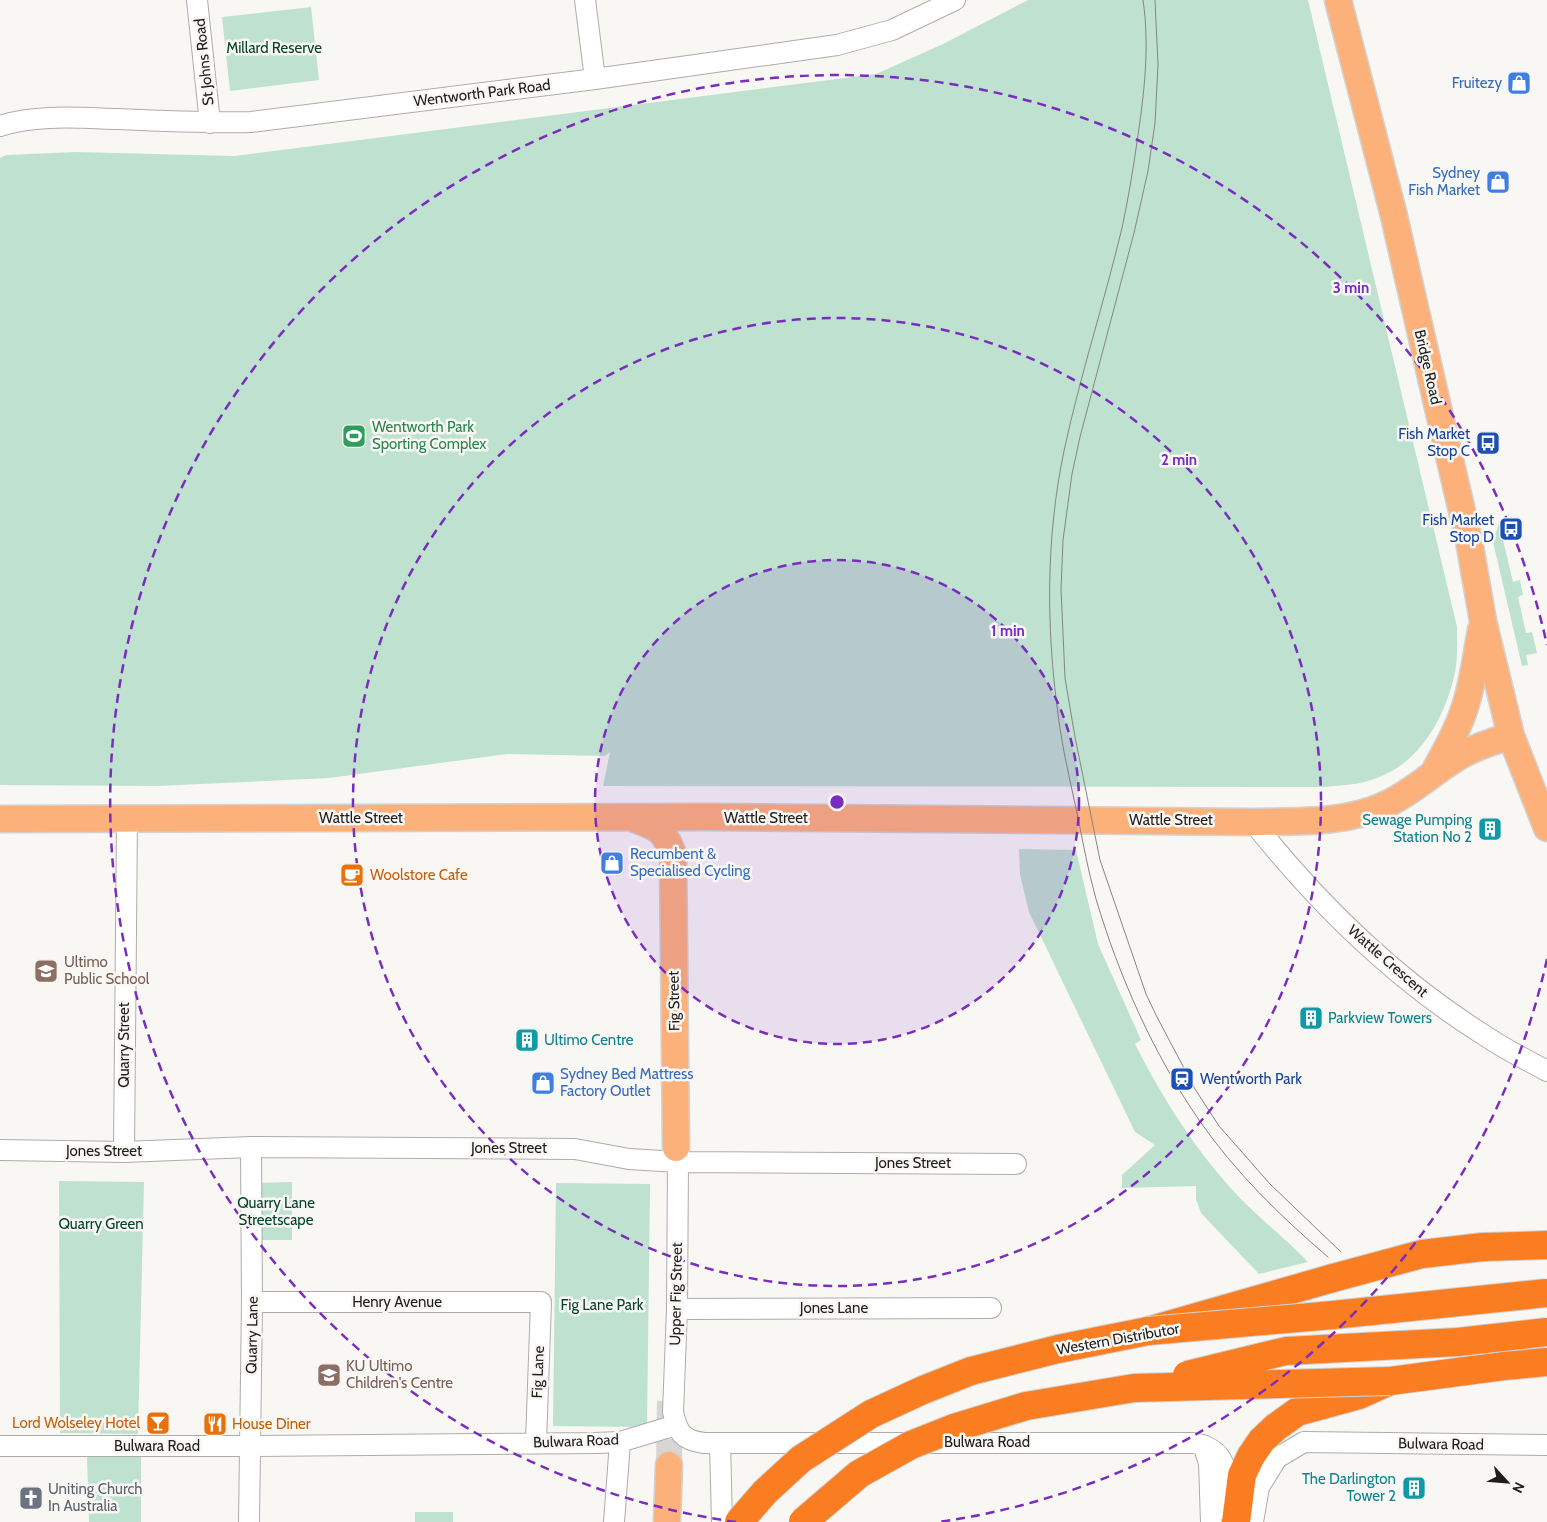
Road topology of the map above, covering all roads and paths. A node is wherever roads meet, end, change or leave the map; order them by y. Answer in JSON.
{"nodes":[{"id":1,"x":197,"y":0,"type":"edge"},
{"id":2,"x":585,"y":0,"type":"edge"},
{"id":3,"x":1338,"y":0,"type":"edge"},
{"id":4,"x":952,"y":1,"type":"edge"},
{"id":5,"x":595,"y":79,"type":"junction"},
{"id":6,"x":1,"y":122,"type":"edge"},
{"id":7,"x":210,"y":123,"type":"junction"},
{"id":8,"x":1483,"y":621,"type":"junction"},
{"id":9,"x":1511,"y":736,"type":"junction"},
{"id":10,"x":1432,"y":775,"type":"junction"},
{"id":11,"x":710,"y":817,"type":"junction"},
{"id":12,"x":126,"y":818,"type":"junction"},
{"id":13,"x":635,"y":818,"type":"junction"},
{"id":14,"x":0,"y":819,"type":"edge"},
{"id":15,"x":1253,"y":822,"type":"junction"},
{"id":16,"x":1547,"y":828,"type":"edge"},
{"id":17,"x":673,"y":854,"type":"junction"},
{"id":18,"x":1547,"y":1071,"type":"edge"},
{"id":19,"x":251,"y":1147,"type":"junction"},
{"id":20,"x":0,"y":1150,"type":"edge"},
{"id":21,"x":124,"y":1152,"type":"junction"},
{"id":22,"x":677,"y":1155,"type":"junction"},
{"id":23,"x":1016,"y":1164,"type":"dead end"},
{"id":24,"x":1547,"y":1245,"type":"edge"},
{"id":25,"x":1547,"y":1292,"type":"edge"},
{"id":26,"x":252,"y":1302,"type":"junction"},
{"id":27,"x":541,"y":1302,"type":"joint"},
{"id":28,"x":991,"y":1308,"type":"dead end"},
{"id":29,"x":677,"y":1309,"type":"junction"},
{"id":30,"x":1148,"y":1332,"type":"junction"},
{"id":31,"x":1547,"y":1332,"type":"edge"},
{"id":32,"x":1547,"y":1362,"type":"edge"},
{"id":33,"x":1390,"y":1381,"type":"junction"},
{"id":34,"x":1134,"y":1388,"type":"junction"},
{"id":35,"x":676,"y":1425,"type":"junction"},
{"id":36,"x":536,"y":1442,"type":"junction"},
{"id":37,"x":620,"y":1442,"type":"junction"},
{"id":38,"x":720,"y":1443,"type":"junction"},
{"id":39,"x":1204,"y":1445,"type":"junction"},
{"id":40,"x":1547,"y":1445,"type":"edge"},
{"id":41,"x":0,"y":1446,"type":"edge"},
{"id":42,"x":250,"y":1446,"type":"junction"},
{"id":43,"x":669,"y":1465,"type":"tunnel mouth"},
{"id":44,"x":249,"y":1522,"type":"edge"},
{"id":45,"x":614,"y":1522,"type":"edge"},
{"id":46,"x":667,"y":1522,"type":"edge"},
{"id":47,"x":722,"y":1522,"type":"edge"},
{"id":48,"x":739,"y":1522,"type":"edge"},
{"id":49,"x":803,"y":1522,"type":"edge"},
{"id":50,"x":1211,"y":1522,"type":"edge"},
{"id":51,"x":1227,"y":1522,"type":"edge"},
{"id":52,"x":1236,"y":1522,"type":"edge"},
{"id":53,"x":1253,"y":1522,"type":"edge"}],
"edges":[{"from":1,"to":7,"type":"street","name":"St Johns Road"},
{"from":2,"to":5,"type":"street"},
{"from":3,"to":8,"type":"main road","name":"Bridge Road"},
{"from":4,"to":5,"type":"street","name":"Wentworth Park Road"},
{"from":5,"to":7,"type":"street","name":"Wentworth Park Road"},
{"from":6,"to":7,"type":"street","name":"Wentworth Park Road"},
{"from":8,"to":9,"type":"main road","name":"Bridge Road"},
{"from":8,"to":10,"type":"main road"},
{"from":9,"to":10,"type":"main road","name":"Wattle Street"},
{"from":9,"to":16,"type":"main road","name":"Bridge Road"},
{"from":10,"to":15,"type":"main road","name":"Wattle Street"},
{"from":11,"to":13,"type":"main road","name":"Wattle Street"},
{"from":11,"to":15,"type":"main road","name":"Wattle Street"},
{"from":11,"to":17,"type":"main road","name":"Fig Street"},
{"from":12,"to":13,"type":"main road","name":"Wattle Street"},
{"from":12,"to":14,"type":"main road","name":"Wattle Street"},
{"from":12,"to":21,"type":"street","name":"Quarry Street"},
{"from":13,"to":17,"type":"main road","name":"Fig Street"},
{"from":15,"to":18,"type":"street","name":"Wattle Crescent"},
{"from":17,"to":22,"type":"main road","name":"Fig Street"},
{"from":19,"to":21,"type":"street","name":"Jones Street"},
{"from":19,"to":22,"type":"street","name":"Jones Street"},
{"from":19,"to":26,"type":"street","name":"Quarry Lane"},
{"from":20,"to":21,"type":"street","name":"Jones Street"},
{"from":22,"to":23,"type":"street","name":"Jones Street"},
{"from":22,"to":29,"type":"street","name":"Upper Fig Street"},
{"from":24,"to":30,"type":"highway","bridge":true},
{"from":25,"to":30,"type":"highway","name":"Western Distributor","bridge":true},
{"from":26,"to":27,"type":"street","name":"Henry Avenue"},
{"from":26,"to":42,"type":"street","name":"Quarry Lane"},
{"from":27,"to":36,"type":"street","name":"Fig Lane"},
{"from":28,"to":29,"type":"street","name":"Jones Lane"},
{"from":29,"to":35,"type":"street","name":"Upper Fig Street"},
{"from":30,"to":48,"type":"highway","name":"Western Distributor","bridge":true},
{"from":31,"to":34,"type":"highway","bridge":true},
{"from":32,"to":33,"type":"highway","bridge":true},
{"from":33,"to":34,"type":"highway","bridge":true},
{"from":33,"to":52,"type":"highway"},
{"from":34,"to":49,"type":"highway","bridge":true},
{"from":35,"to":37,"type":"street","name":"Bulwara Road"},
{"from":35,"to":38,"type":"street","name":"Bulwara Road"},
{"from":36,"to":37,"type":"street","name":"Bulwara Road"},
{"from":36,"to":42,"type":"street","name":"Bulwara Road"},
{"from":37,"to":45,"type":"street"},
{"from":38,"to":39,"type":"street","name":"Bulwara Road"},
{"from":38,"to":47,"type":"street"},
{"from":39,"to":50,"type":"street"},
{"from":39,"to":51,"type":"street"},
{"from":40,"to":53,"type":"street","name":"Bulwara Road"},
{"from":41,"to":42,"type":"street","name":"Bulwara Road"},
{"from":42,"to":44,"type":"street","name":"Quarry Lane"},
{"from":43,"to":46,"type":"main road"}]}
